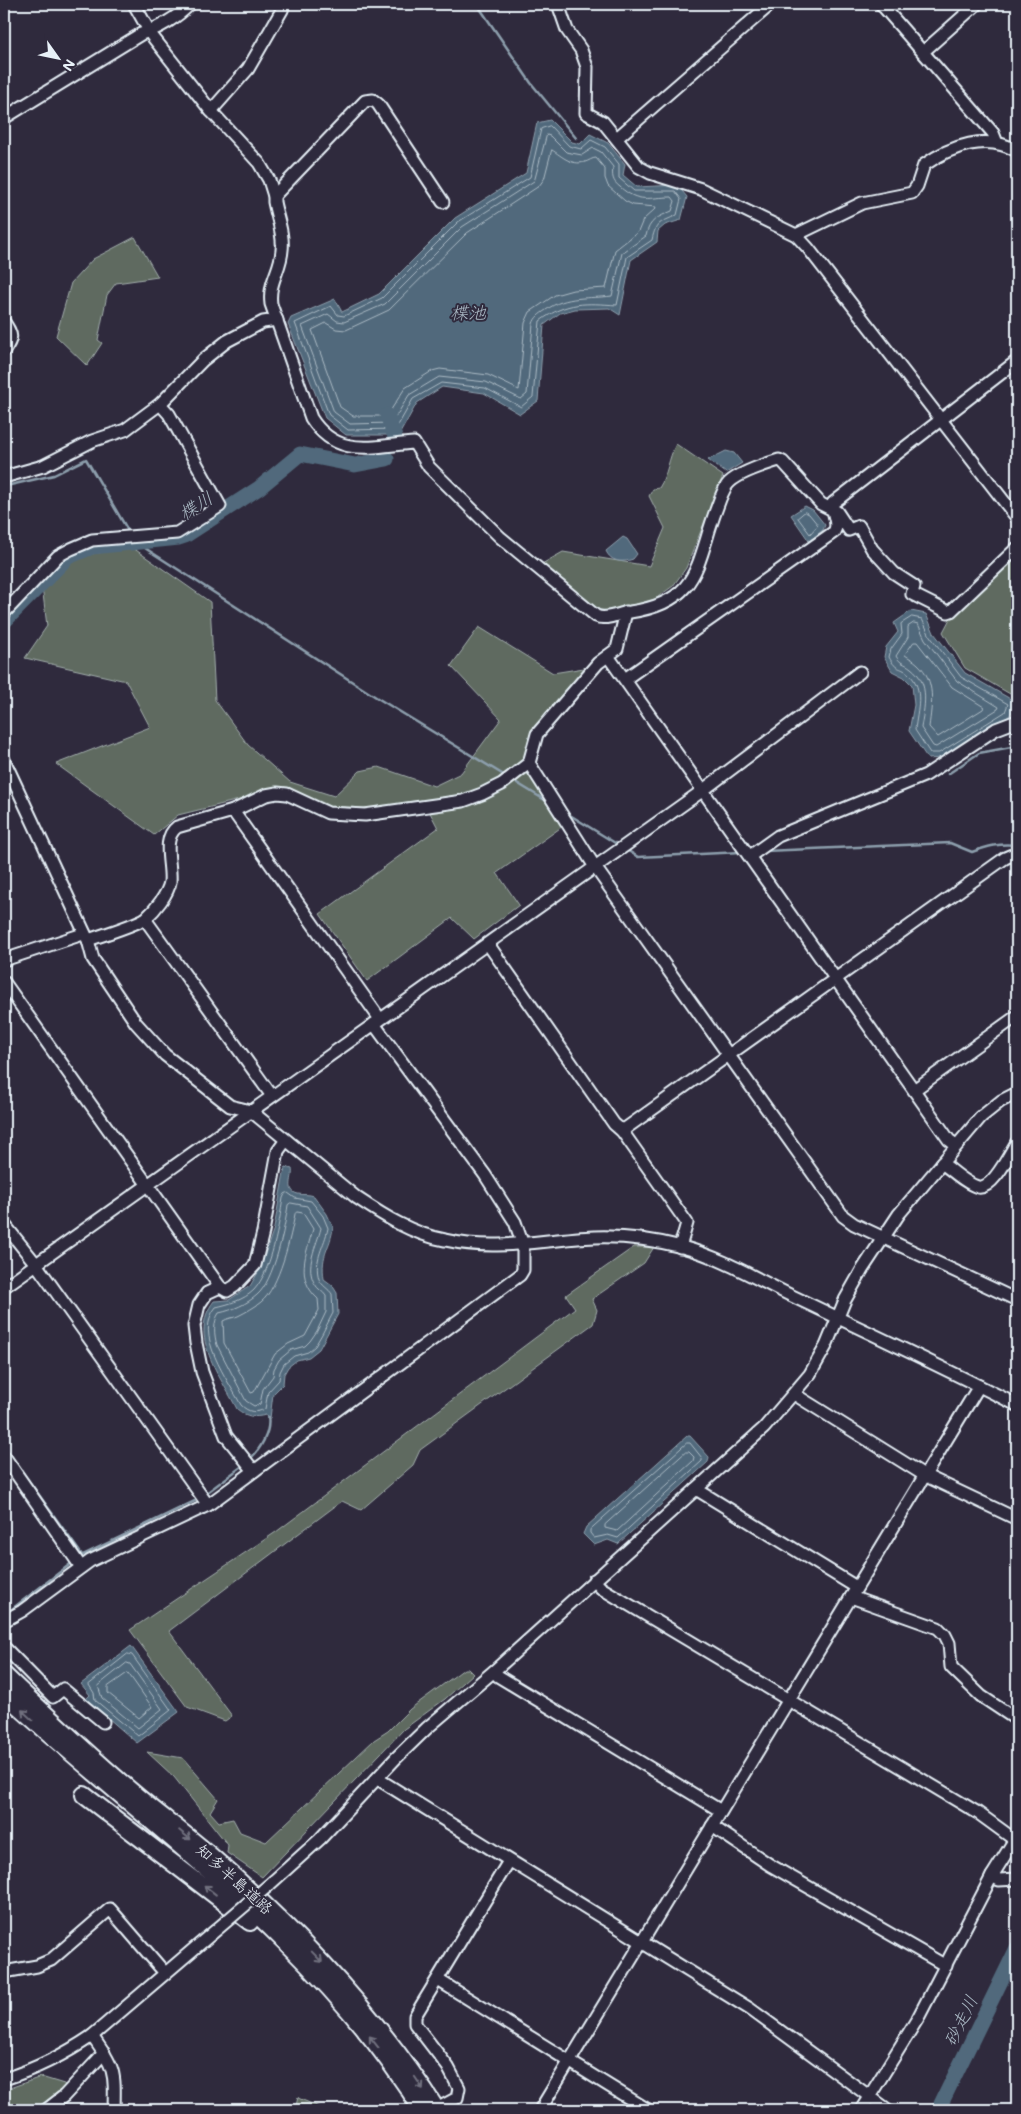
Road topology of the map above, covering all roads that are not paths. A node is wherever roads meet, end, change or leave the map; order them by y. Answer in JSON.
{"nodes":[{"id":1,"x":134,"y":4,"type":"edge"},
{"id":2,"x":190,"y":4,"type":"edge"},
{"id":3,"x":284,"y":4,"type":"edge"},
{"id":4,"x":558,"y":4,"type":"edge"},
{"id":5,"x":771,"y":4,"type":"edge"},
{"id":6,"x":881,"y":4,"type":"edge"},
{"id":7,"x":977,"y":4,"type":"edge"},
{"id":8,"x":150,"y":32,"type":"junction"},
{"id":9,"x":923,"y":52,"type":"junction"},
{"id":10,"x":211,"y":110,"type":"junction"},
{"id":11,"x":4,"y":118,"type":"edge"},
{"id":12,"x":617,"y":138,"type":"junction"},
{"id":13,"x":997,"y":144,"type":"junction"},
{"id":14,"x":1017,"y":152,"type":"edge"},
{"id":15,"x":274,"y":196,"type":"junction"},
{"id":16,"x":444,"y":202,"type":"dead end"},
{"id":17,"x":796,"y":235,"type":"junction"},
{"id":18,"x":277,"y":320,"type":"junction"},
{"id":19,"x":4,"y":322,"type":"edge"},
{"id":20,"x":4,"y":351,"type":"edge"},
{"id":21,"x":1017,"y":361,"type":"edge"},
{"id":22,"x":160,"y":404,"type":"junction"},
{"id":23,"x":941,"y":420,"type":"junction"},
{"id":24,"x":4,"y":477,"type":"edge"},
{"id":25,"x":832,"y":511,"type":"junction"},
{"id":26,"x":1017,"y":518,"type":"edge"},
{"id":27,"x":1017,"y":548,"type":"edge"},
{"id":28,"x":4,"y":612,"type":"edge"},
{"id":29,"x":626,"y":612,"type":"junction"},
{"id":30,"x":608,"y":656,"type":"junction"},
{"id":31,"x":860,"y":672,"type":"dead end"},
{"id":32,"x":625,"y":679,"type":"junction"},
{"id":33,"x":1017,"y":720,"type":"edge"},
{"id":34,"x":4,"y":760,"type":"edge"},
{"id":35,"x":530,"y":763,"type":"junction"},
{"id":36,"x":702,"y":791,"type":"junction"},
{"id":37,"x":233,"y":811,"type":"junction"},
{"id":38,"x":750,"y":856,"type":"junction"},
{"id":39,"x":1017,"y":856,"type":"edge"},
{"id":40,"x":595,"y":867,"type":"junction"},
{"id":41,"x":145,"y":918,"type":"junction"},
{"id":42,"x":86,"y":937,"type":"junction"},
{"id":43,"x":488,"y":944,"type":"junction"},
{"id":44,"x":4,"y":960,"type":"edge"},
{"id":45,"x":836,"y":978,"type":"junction"},
{"id":46,"x":4,"y":982,"type":"edge"},
{"id":47,"x":1017,"y":1016,"type":"edge"},
{"id":48,"x":377,"y":1021,"type":"junction"},
{"id":49,"x":728,"y":1055,"type":"junction"},
{"id":50,"x":914,"y":1090,"type":"junction"},
{"id":51,"x":1017,"y":1093,"type":"edge"},
{"id":52,"x":272,"y":1096,"type":"junction"},
{"id":53,"x":251,"y":1111,"type":"junction"},
{"id":54,"x":622,"y":1131,"type":"junction"},
{"id":55,"x":286,"y":1140,"type":"junction"},
{"id":56,"x":1017,"y":1142,"type":"edge"},
{"id":57,"x":956,"y":1145,"type":"junction"},
{"id":58,"x":942,"y":1163,"type":"junction"},
{"id":59,"x":147,"y":1184,"type":"junction"},
{"id":60,"x":4,"y":1224,"type":"edge"},
{"id":61,"x":883,"y":1237,"type":"junction"},
{"id":62,"x":523,"y":1245,"type":"junction"},
{"id":63,"x":680,"y":1247,"type":"junction"},
{"id":64,"x":36,"y":1264,"type":"junction"},
{"id":65,"x":4,"y":1287,"type":"edge"},
{"id":66,"x":220,"y":1287,"type":"junction"},
{"id":67,"x":1017,"y":1300,"type":"edge"},
{"id":68,"x":838,"y":1318,"type":"junction"},
{"id":69,"x":979,"y":1386,"type":"junction"},
{"id":70,"x":794,"y":1394,"type":"junction"},
{"id":71,"x":1017,"y":1405,"type":"edge"},
{"id":72,"x":4,"y":1456,"type":"edge"},
{"id":73,"x":254,"y":1471,"type":"junction"},
{"id":74,"x":924,"y":1475,"type":"junction"},
{"id":75,"x":696,"y":1489,"type":"junction"},
{"id":76,"x":208,"y":1505,"type":"junction"},
{"id":77,"x":1017,"y":1519,"type":"edge"},
{"id":78,"x":81,"y":1567,"type":"junction"},
{"id":79,"x":594,"y":1580,"type":"junction"},
{"id":80,"x":854,"y":1592,"type":"junction"},
{"id":81,"x":4,"y":1621,"type":"edge"},
{"id":82,"x":4,"y":1647,"type":"edge"},
{"id":83,"x":494,"y":1671,"type":"junction"},
{"id":84,"x":4,"y":1675,"type":"edge"},
{"id":85,"x":4,"y":1693,"type":"edge"},
{"id":86,"x":789,"y":1700,"type":"junction"},
{"id":87,"x":1017,"y":1720,"type":"edge"},
{"id":88,"x":103,"y":1722,"type":"dead end"},
{"id":89,"x":378,"y":1779,"type":"junction"},
{"id":90,"x":84,"y":1794,"type":"dead end"},
{"id":91,"x":721,"y":1811,"type":"junction"},
{"id":92,"x":712,"y":1826,"type":"junction"},
{"id":93,"x":1016,"y":1838,"type":"edge"},
{"id":94,"x":509,"y":1861,"type":"junction"},
{"id":95,"x":992,"y":1876,"type":"junction"},
{"id":96,"x":1017,"y":1879,"type":"edge"},
{"id":97,"x":642,"y":1941,"type":"junction"},
{"id":98,"x":946,"y":1966,"type":"junction"},
{"id":99,"x":4,"y":1972,"type":"edge"},
{"id":100,"x":165,"y":1973,"type":"junction"},
{"id":101,"x":438,"y":1980,"type":"junction"},
{"id":102,"x":351,"y":2015,"type":"junction"},
{"id":103,"x":92,"y":2036,"type":"junction"},
{"id":104,"x":104,"y":2053,"type":"junction"},
{"id":105,"x":570,"y":2060,"type":"junction"},
{"id":106,"x":4,"y":2080,"type":"edge"},
{"id":107,"x":870,"y":2096,"type":"junction"},
{"id":108,"x":447,"y":2107,"type":"edge"},
{"id":109,"x":46,"y":2110,"type":"edge"},
{"id":110,"x":114,"y":2110,"type":"edge"},
{"id":111,"x":422,"y":2110,"type":"edge"},
{"id":112,"x":540,"y":2110,"type":"edge"},
{"id":113,"x":648,"y":2110,"type":"edge"},
{"id":114,"x":861,"y":2110,"type":"edge"},
{"id":115,"x":888,"y":2110,"type":"edge"}],
"edges":[{"from":1,"to":8,"type":"street"},
{"from":2,"to":8,"type":"street"},
{"from":3,"to":10,"type":"street"},
{"from":4,"to":12,"type":"street"},
{"from":5,"to":12,"type":"street"},
{"from":6,"to":9,"type":"street"},
{"from":7,"to":9,"type":"street"},
{"from":8,"to":10,"type":"street"},
{"from":8,"to":11,"type":"street"},
{"from":9,"to":13,"type":"street"},
{"from":10,"to":15,"type":"street"},
{"from":12,"to":17,"type":"street"},
{"from":13,"to":14,"type":"street"},
{"from":13,"to":17,"type":"street"},
{"from":15,"to":16,"type":"street"},
{"from":15,"to":18,"type":"street"},
{"from":17,"to":23,"type":"street"},
{"from":18,"to":22,"type":"street"},
{"from":18,"to":29,"type":"street"},
{"from":19,"to":20,"type":"street"},
{"from":21,"to":23,"type":"street"},
{"from":22,"to":24,"type":"street"},
{"from":22,"to":28,"type":"street"},
{"from":23,"to":25,"type":"street"},
{"from":23,"to":26,"type":"street"},
{"from":25,"to":27,"type":"street"},
{"from":25,"to":29,"type":"street"},
{"from":25,"to":32,"type":"street"},
{"from":29,"to":30,"type":"street"},
{"from":30,"to":32,"type":"street"},
{"from":30,"to":35,"type":"street"},
{"from":31,"to":36,"type":"street"},
{"from":32,"to":36,"type":"street"},
{"from":33,"to":38,"type":"street"},
{"from":34,"to":42,"type":"street"},
{"from":35,"to":37,"type":"street"},
{"from":35,"to":40,"type":"street"},
{"from":36,"to":38,"type":"street"},
{"from":36,"to":40,"type":"street"},
{"from":37,"to":41,"type":"street"},
{"from":37,"to":48,"type":"street"},
{"from":38,"to":45,"type":"street"},
{"from":39,"to":45,"type":"street"},
{"from":40,"to":43,"type":"street"},
{"from":40,"to":49,"type":"street"},
{"from":41,"to":42,"type":"street"},
{"from":41,"to":52,"type":"street"},
{"from":42,"to":44,"type":"street"},
{"from":42,"to":53,"type":"street"},
{"from":43,"to":48,"type":"street"},
{"from":43,"to":54,"type":"street"},
{"from":45,"to":49,"type":"street"},
{"from":45,"to":50,"type":"street"},
{"from":46,"to":59,"type":"street"},
{"from":47,"to":50,"type":"street"},
{"from":48,"to":52,"type":"street"},
{"from":48,"to":62,"type":"street"},
{"from":49,"to":54,"type":"street"},
{"from":49,"to":61,"type":"street"},
{"from":50,"to":57,"type":"street"},
{"from":51,"to":57,"type":"street"},
{"from":52,"to":53,"type":"street"},
{"from":53,"to":55,"type":"street"},
{"from":53,"to":59,"type":"street"},
{"from":54,"to":63,"type":"street"},
{"from":55,"to":62,"type":"street"},
{"from":55,"to":66,"type":"street"},
{"from":56,"to":58,"type":"street"},
{"from":57,"to":58,"type":"street"},
{"from":58,"to":61,"type":"street"},
{"from":59,"to":64,"type":"street"},
{"from":59,"to":66,"type":"street"},
{"from":60,"to":64,"type":"street"},
{"from":61,"to":67,"type":"street"},
{"from":61,"to":68,"type":"street"},
{"from":62,"to":63,"type":"street"},
{"from":62,"to":73,"type":"street"},
{"from":63,"to":68,"type":"street"},
{"from":64,"to":65,"type":"street"},
{"from":64,"to":76,"type":"street"},
{"from":66,"to":73,"type":"street"},
{"from":68,"to":69,"type":"street"},
{"from":68,"to":70,"type":"street"},
{"from":69,"to":71,"type":"street"},
{"from":69,"to":74,"type":"street"},
{"from":70,"to":74,"type":"street"},
{"from":70,"to":75,"type":"street"},
{"from":72,"to":78,"type":"street"},
{"from":73,"to":76,"type":"street"},
{"from":74,"to":77,"type":"street"},
{"from":74,"to":80,"type":"street"},
{"from":75,"to":79,"type":"street"},
{"from":75,"to":80,"type":"street"},
{"from":76,"to":78,"type":"street"},
{"from":78,"to":81,"type":"street"},
{"from":79,"to":83,"type":"street"},
{"from":79,"to":86,"type":"street"},
{"from":80,"to":86,"type":"street"},
{"from":80,"to":87,"type":"street"},
{"from":82,"to":88,"type":"street"},
{"from":83,"to":89,"type":"street"},
{"from":83,"to":91,"type":"street"},
{"from":84,"to":108,"type":"highway","name":"知多半島道路","one_way":true},
{"from":102,"to":85,"type":"highway","name":"知多半島道路","one_way":true},
{"from":86,"to":91,"type":"street"},
{"from":86,"to":93,"type":"street"},
{"from":89,"to":94,"type":"street"},
{"from":89,"to":100,"type":"street","bridge":true},
{"from":102,"to":90,"type":"highway","one_way":true},
{"from":91,"to":92,"type":"street"},
{"from":92,"to":97,"type":"street"},
{"from":92,"to":98,"type":"street"},
{"from":93,"to":95,"type":"street"},
{"from":94,"to":97,"type":"street"},
{"from":94,"to":101,"type":"street"},
{"from":95,"to":96,"type":"street"},
{"from":95,"to":98,"type":"street"},
{"from":97,"to":105,"type":"street"},
{"from":97,"to":107,"type":"street"},
{"from":98,"to":107,"type":"street"},
{"from":99,"to":100,"type":"street"},
{"from":100,"to":103,"type":"street"},
{"from":101,"to":105,"type":"street"},
{"from":101,"to":108,"type":"street"},
{"from":111,"to":102,"type":"highway","name":"知多半島道路","one_way":true},
{"from":103,"to":104,"type":"street"},
{"from":103,"to":106,"type":"street"},
{"from":104,"to":109,"type":"street"},
{"from":104,"to":110,"type":"street"},
{"from":105,"to":112,"type":"street"},
{"from":105,"to":113,"type":"street"},
{"from":107,"to":114,"type":"street"},
{"from":107,"to":115,"type":"street"}]}
